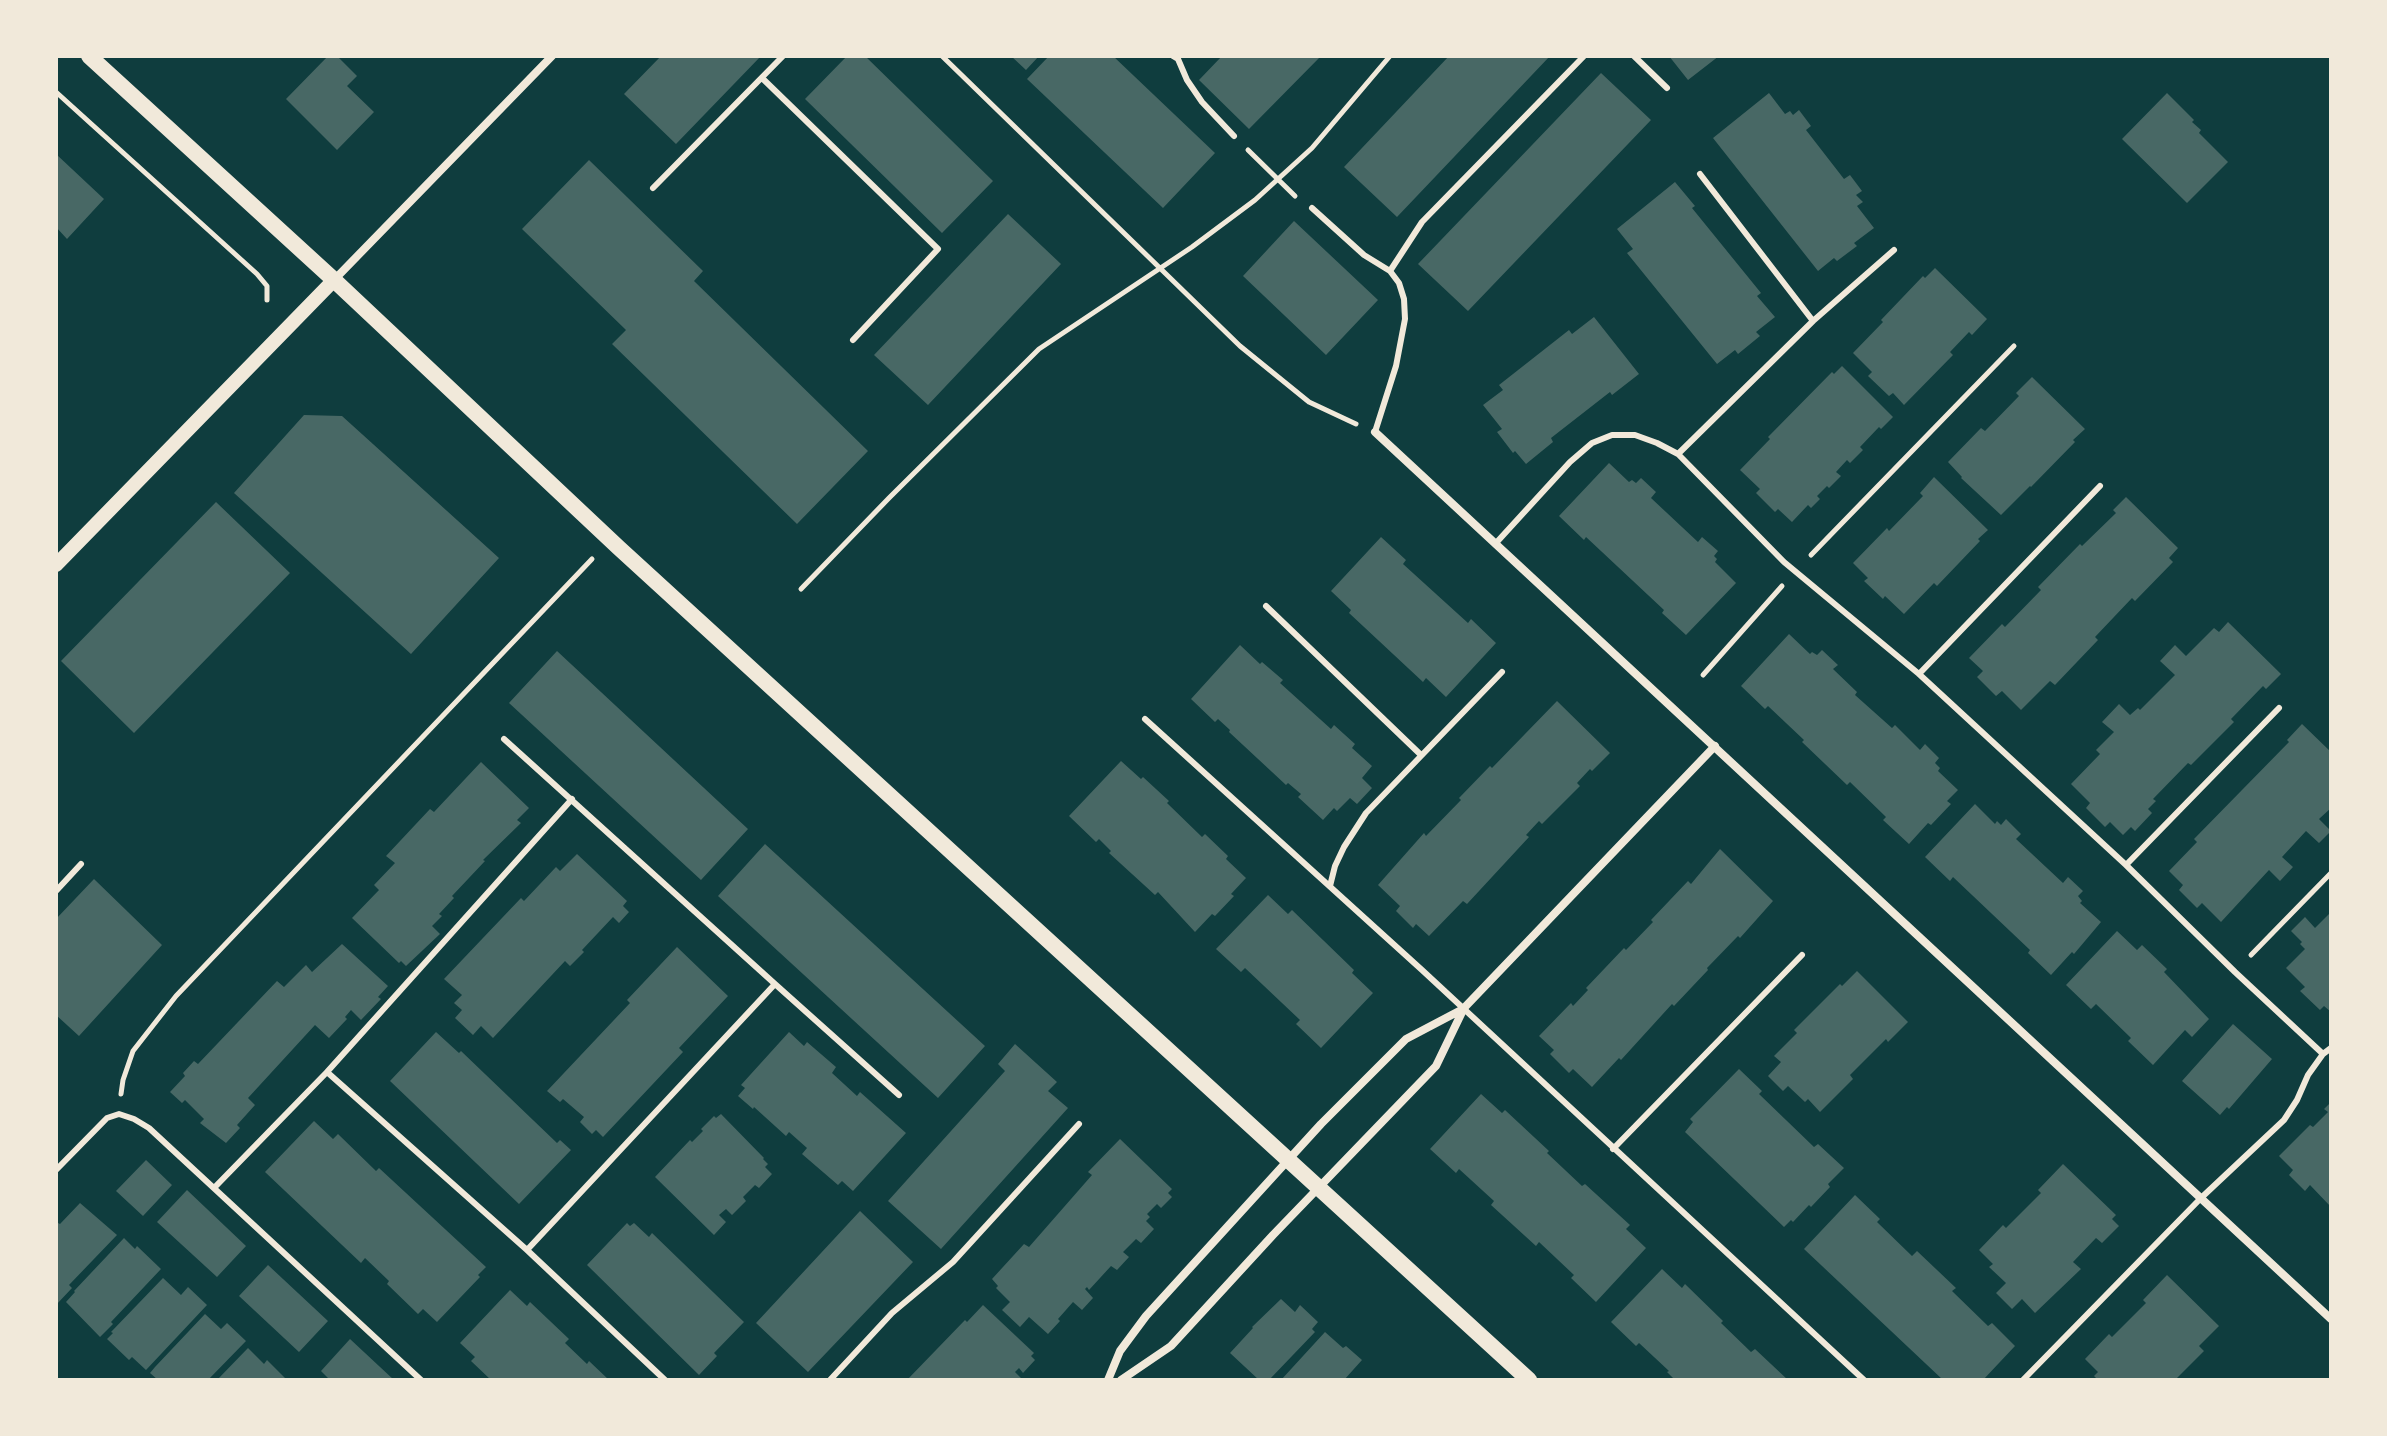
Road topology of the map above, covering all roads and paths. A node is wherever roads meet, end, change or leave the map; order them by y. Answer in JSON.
{"nodes":[{"id":1,"x":89,"y":56,"type":"edge"},
{"id":2,"x":552,"y":56,"type":"edge"},
{"id":3,"x":783,"y":56,"type":"edge"},
{"id":4,"x":942,"y":56,"type":"edge"},
{"id":5,"x":1390,"y":56,"type":"edge"},
{"id":6,"x":1584,"y":56,"type":"edge"},
{"id":7,"x":1634,"y":56,"type":"edge"},
{"id":8,"x":1178,"y":57,"type":"edge"},
{"id":9,"x":762,"y":78,"type":"junction"},
{"id":10,"x":1667,"y":88,"type":"dead end"},
{"id":11,"x":56,"y":92,"type":"edge"},
{"id":12,"x":1234,"y":136,"type":"joint"},
{"id":13,"x":1700,"y":174,"type":"dead end"},
{"id":14,"x":1278,"y":180,"type":"junction"},
{"id":15,"x":653,"y":188,"type":"dead end"},
{"id":16,"x":1312,"y":208,"type":"joint"},
{"id":17,"x":1894,"y":250,"type":"dead end"},
{"id":18,"x":1159,"y":267,"type":"junction"},
{"id":19,"x":1390,"y":271,"type":"junction"},
{"id":20,"x":334,"y":280,"type":"junction"},
{"id":21,"x":267,"y":300,"type":"dead end"},
{"id":22,"x":1813,"y":321,"type":"junction"},
{"id":23,"x":853,"y":340,"type":"dead end"},
{"id":24,"x":2014,"y":346,"type":"dead end"},
{"id":25,"x":1375,"y":432,"type":"junction"},
{"id":26,"x":1678,"y":454,"type":"junction"},
{"id":27,"x":2100,"y":486,"type":"dead end"},
{"id":28,"x":610,"y":539,"type":"junction"},
{"id":29,"x":1496,"y":543,"type":"junction"},
{"id":30,"x":56,"y":565,"type":"edge"},
{"id":31,"x":1795,"y":572,"type":"junction"},
{"id":32,"x":801,"y":589,"type":"dead end"},
{"id":33,"x":1266,"y":606,"type":"dead end"},
{"id":34,"x":1502,"y":672,"type":"dead end"},
{"id":35,"x":1919,"y":674,"type":"junction"},
{"id":36,"x":1703,"y":675,"type":"dead end"},
{"id":37,"x":2279,"y":708,"type":"dead end"},
{"id":38,"x":1145,"y":719,"type":"dead end"},
{"id":39,"x":504,"y":739,"type":"dead end"},
{"id":40,"x":1715,"y":746,"type":"junction"},
{"id":41,"x":1421,"y":755,"type":"junction"},
{"id":42,"x":572,"y":799,"type":"junction"},
{"id":43,"x":81,"y":864,"type":"dead end"},
{"id":44,"x":2126,"y":865,"type":"junction"},
{"id":45,"x":2331,"y":873,"type":"edge"},
{"id":46,"x":1330,"y":886,"type":"junction"},
{"id":47,"x":56,"y":891,"type":"edge"},
{"id":48,"x":1802,"y":955,"type":"dead end"},
{"id":49,"x":2235,"y":972,"type":"junction"},
{"id":50,"x":775,"y":984,"type":"junction"},
{"id":51,"x":1464,"y":1008,"type":"junction"},
{"id":52,"x":2331,"y":1048,"type":"edge"},
{"id":53,"x":2323,"y":1054,"type":"junction"},
{"id":54,"x":327,"y":1072,"type":"junction"},
{"id":55,"x":121,"y":1091,"type":"dead end"},
{"id":56,"x":899,"y":1095,"type":"dead end"},
{"id":57,"x":1079,"y":1124,"type":"dead end"},
{"id":58,"x":1613,"y":1149,"type":"junction"},
{"id":59,"x":1289,"y":1160,"type":"junction"},
{"id":60,"x":56,"y":1170,"type":"edge"},
{"id":61,"x":1319,"y":1187,"type":"junction"},
{"id":62,"x":214,"y":1188,"type":"junction"},
{"id":63,"x":2201,"y":1198,"type":"junction"},
{"id":64,"x":527,"y":1250,"type":"junction"},
{"id":65,"x":2331,"y":1319,"type":"edge"},
{"id":66,"x":421,"y":1380,"type":"edge"},
{"id":67,"x":665,"y":1380,"type":"edge"},
{"id":68,"x":830,"y":1380,"type":"edge"},
{"id":69,"x":1108,"y":1380,"type":"edge"},
{"id":70,"x":1121,"y":1380,"type":"edge"},
{"id":71,"x":1529,"y":1380,"type":"edge"},
{"id":72,"x":1864,"y":1380,"type":"edge"},
{"id":73,"x":2023,"y":1380,"type":"edge"}],
"edges":[{"from":1,"to":20,"type":"main road"},
{"from":2,"to":20,"type":"street"},
{"from":3,"to":9,"type":"lane"},
{"from":4,"to":18,"type":"path"},
{"from":5,"to":14,"type":"path"},
{"from":6,"to":19,"type":"lane"},
{"from":7,"to":10,"type":"lane"},
{"from":8,"to":12,"type":"lane"},
{"from":9,"to":15,"type":"lane"},
{"from":9,"to":23,"type":"lane"},
{"from":11,"to":21,"type":"path"},
{"from":12,"to":14,"type":"path"},
{"from":13,"to":22,"type":"lane"},
{"from":14,"to":16,"type":"path"},
{"from":14,"to":18,"type":"path"},
{"from":16,"to":19,"type":"lane"},
{"from":17,"to":22,"type":"lane"},
{"from":18,"to":25,"type":"path"},
{"from":18,"to":32,"type":"path"},
{"from":19,"to":25,"type":"lane"},
{"from":20,"to":28,"type":"main road"},
{"from":20,"to":30,"type":"street"},
{"from":22,"to":26,"type":"lane"},
{"from":24,"to":31,"type":"path"},
{"from":25,"to":29,"type":"street"},
{"from":26,"to":29,"type":"lane"},
{"from":26,"to":31,"type":"lane"},
{"from":27,"to":35,"type":"lane"},
{"from":28,"to":55,"type":"path"},
{"from":28,"to":59,"type":"main road"},
{"from":29,"to":40,"type":"street"},
{"from":31,"to":35,"type":"lane"},
{"from":31,"to":36,"type":"path"},
{"from":33,"to":41,"type":"lane"},
{"from":34,"to":41,"type":"lane"},
{"from":35,"to":44,"type":"lane"},
{"from":37,"to":44,"type":"lane"},
{"from":38,"to":46,"type":"lane"},
{"from":39,"to":42,"type":"lane"},
{"from":40,"to":51,"type":"street"},
{"from":40,"to":63,"type":"street"},
{"from":41,"to":46,"type":"lane"},
{"from":42,"to":50,"type":"lane"},
{"from":42,"to":54,"type":"lane"},
{"from":43,"to":47,"type":"lane"},
{"from":44,"to":49,"type":"lane"},
{"from":45,"to":49,"type":"path"},
{"from":46,"to":51,"type":"lane"},
{"from":48,"to":58,"type":"lane"},
{"from":49,"to":53,"type":"lane"},
{"from":50,"to":56,"type":"lane"},
{"from":50,"to":64,"type":"lane"},
{"from":51,"to":58,"type":"lane"},
{"from":51,"to":59,"type":"street"},
{"from":51,"to":61,"type":"street"},
{"from":52,"to":53,"type":"lane"},
{"from":53,"to":63,"type":"lane"},
{"from":54,"to":62,"type":"lane"},
{"from":54,"to":64,"type":"lane"},
{"from":57,"to":68,"type":"lane"},
{"from":58,"to":72,"type":"lane"},
{"from":59,"to":61,"type":"main road"},
{"from":59,"to":69,"type":"street"},
{"from":60,"to":62,"type":"lane"},
{"from":61,"to":70,"type":"street"},
{"from":61,"to":71,"type":"main road"},
{"from":62,"to":66,"type":"lane"},
{"from":63,"to":65,"type":"street"},
{"from":63,"to":73,"type":"lane"},
{"from":64,"to":67,"type":"lane"}]}
